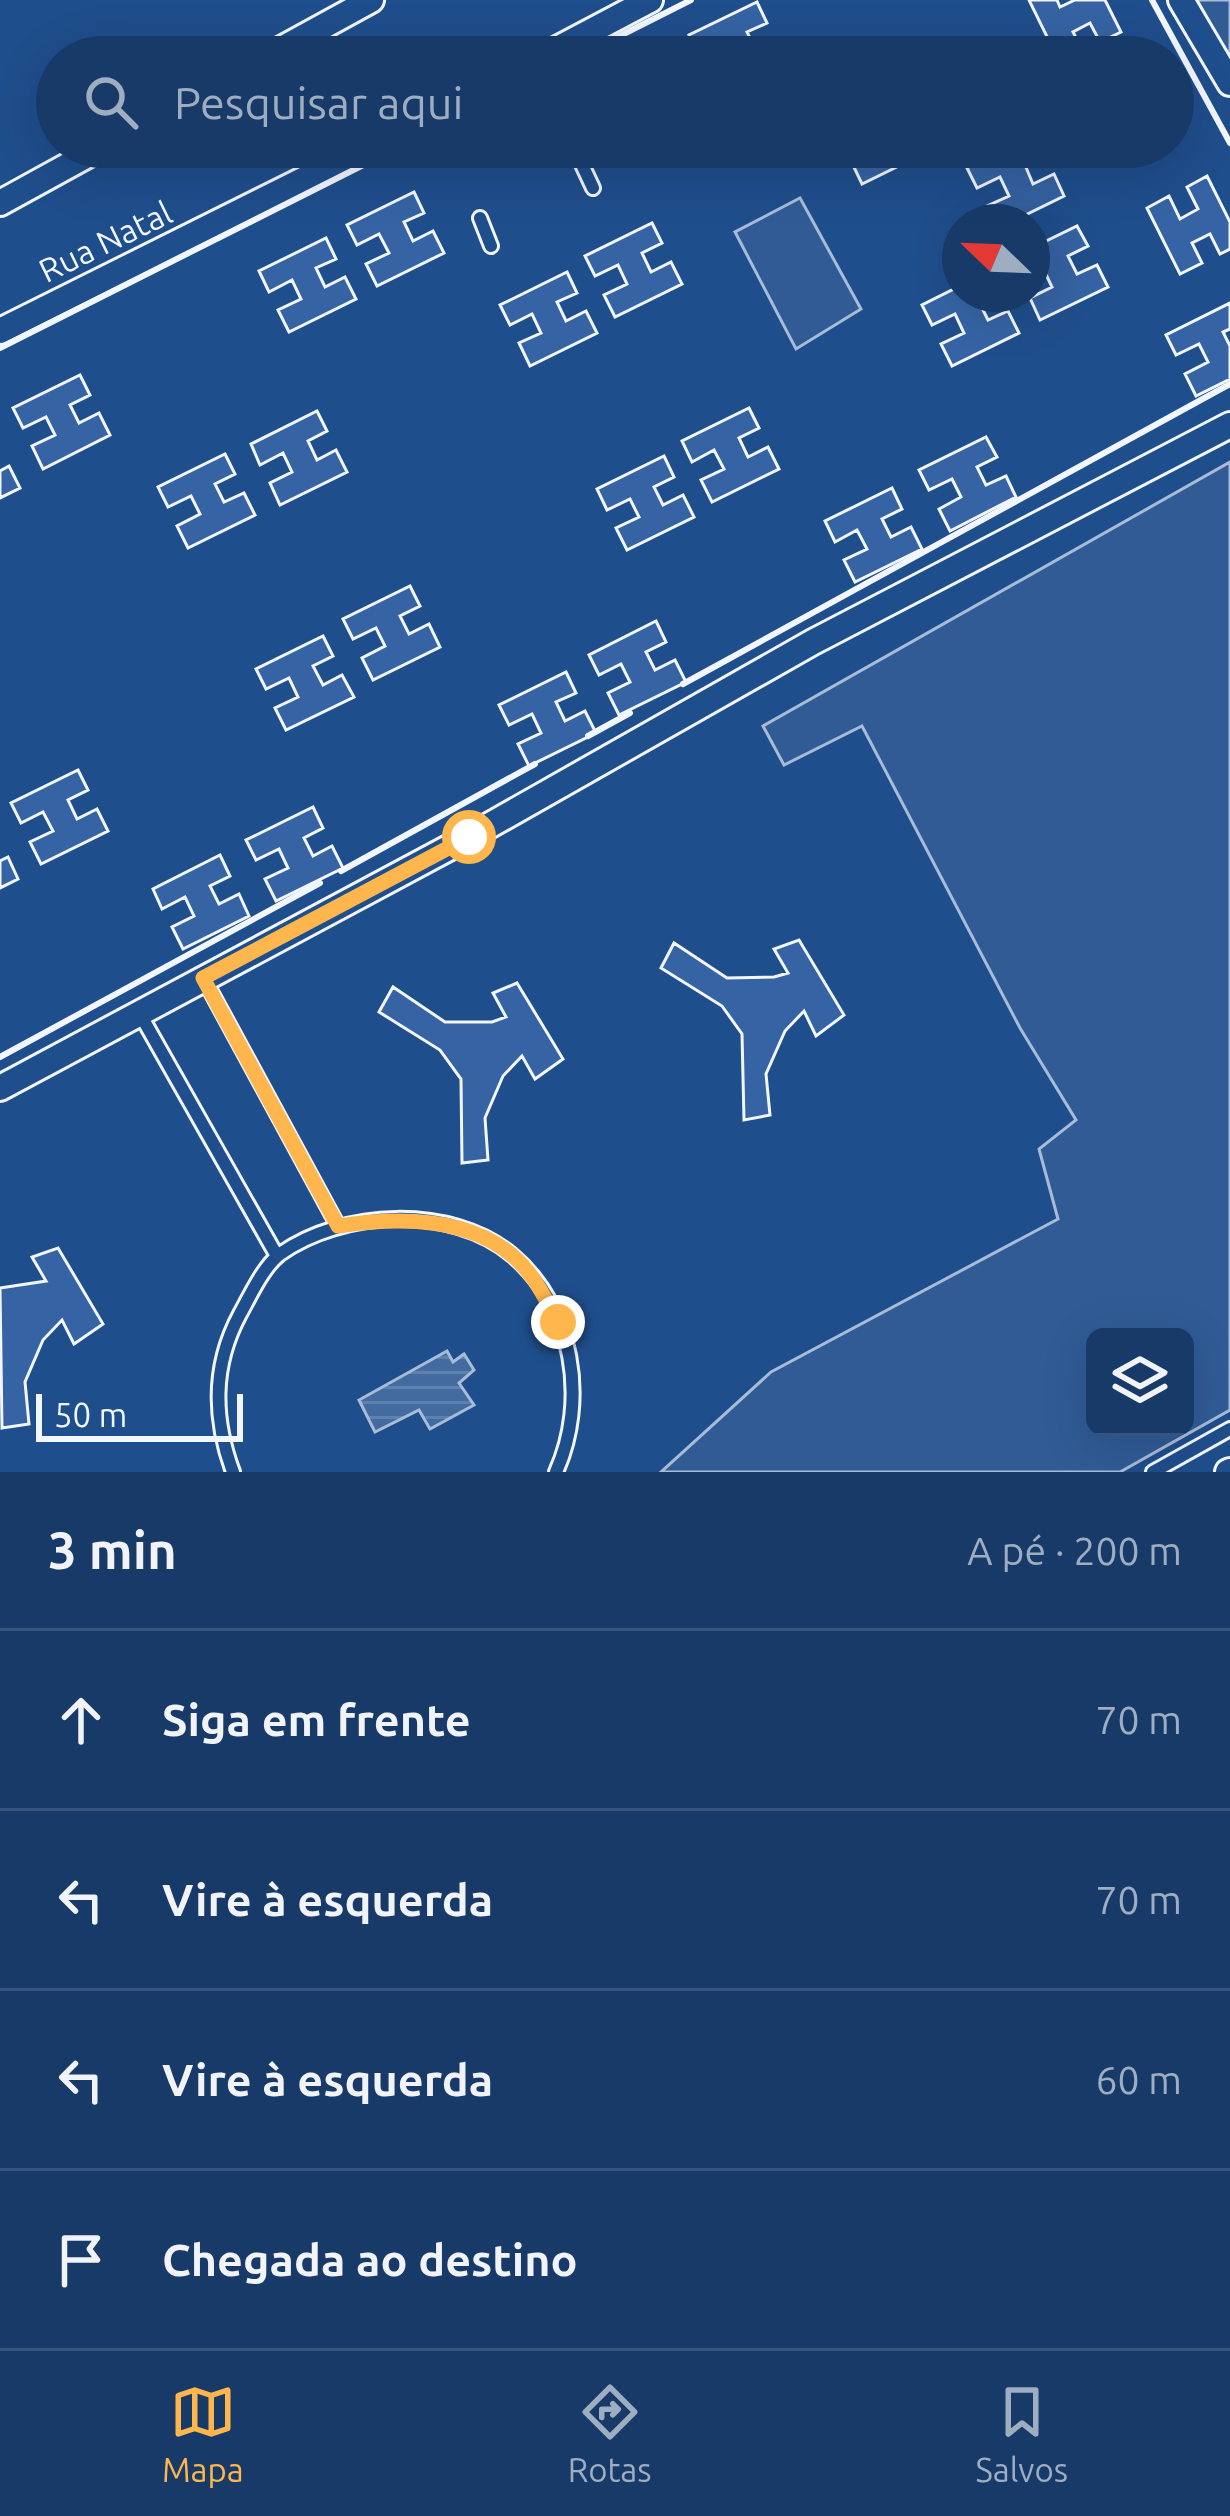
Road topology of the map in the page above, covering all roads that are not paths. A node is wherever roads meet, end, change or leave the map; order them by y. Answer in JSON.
{"nodes":[{"id":1,"x":371,"y":0,"type":"edge"},
{"id":2,"x":650,"y":0,"type":"edge"},
{"id":3,"x":1181,"y":0,"type":"edge"},
{"id":4,"x":305,"y":36,"type":"edge"},
{"id":5,"x":582,"y":36,"type":"edge"},
{"id":6,"x":1228,"y":73,"type":"edge"},
{"id":7,"x":63,"y":168,"type":"edge"},
{"id":8,"x":327,"y":168,"type":"edge"},
{"id":9,"x":584,"y":168,"type":"edge"},
{"id":10,"x":593,"y":188,"type":"dead end"},
{"id":11,"x":0,"y":202,"type":"edge"},
{"id":12,"x":480,"y":218,"type":"dead end"},
{"id":13,"x":491,"y":246,"type":"dead end"},
{"id":14,"x":0,"y":331,"type":"edge"},
{"id":15,"x":1230,"y":425,"type":"edge"},
{"id":16,"x":203,"y":978,"type":"junction"},
{"id":17,"x":139,"y":1013,"type":"junction"},
{"id":18,"x":0,"y":1088,"type":"edge"},
{"id":19,"x":338,"y":1226,"type":"junction"},
{"id":20,"x":278,"y":1256,"type":"junction"},
{"id":21,"x":1230,"y":1429,"type":"edge"},
{"id":22,"x":233,"y":1472,"type":"edge"},
{"id":23,"x":556,"y":1472,"type":"edge"},
{"id":24,"x":1153,"y":1472,"type":"edge"}],
"edges":[{"from":1,"to":4,"type":"street"},
{"from":2,"to":5,"type":"street"},
{"from":3,"to":6,"type":"street"},
{"from":7,"to":11,"type":"street"},
{"from":8,"to":14,"type":"street","name":"Rua Natal"},
{"from":9,"to":10,"type":"lane"},
{"from":12,"to":13,"type":"lane"},
{"from":15,"to":16,"type":"street"},
{"from":16,"to":17,"type":"street"},
{"from":16,"to":19,"type":"lane"},
{"from":17,"to":18,"type":"street"},
{"from":17,"to":20,"type":"lane"},
{"from":19,"to":20,"type":"lane"},
{"from":19,"to":23,"type":"lane"},
{"from":20,"to":22,"type":"lane"},
{"from":21,"to":24,"type":"lane"}]}
